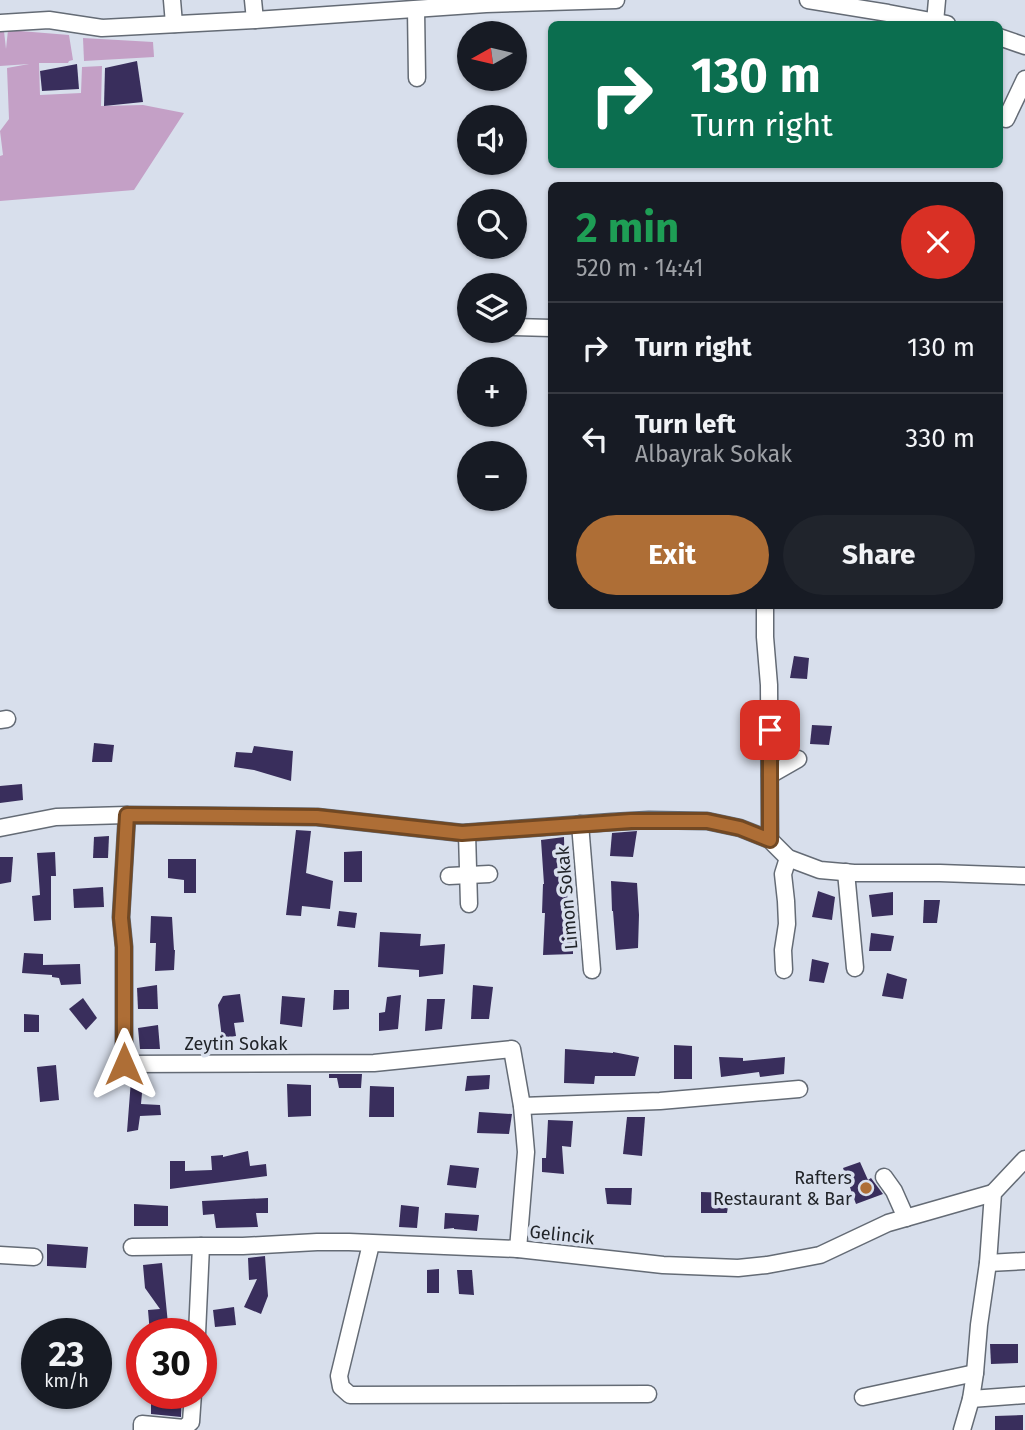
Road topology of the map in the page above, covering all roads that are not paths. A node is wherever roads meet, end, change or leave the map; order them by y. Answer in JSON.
{"nodes":[{"id":1,"x":172,"y":0,"type":"edge"},
{"id":2,"x":253,"y":0,"type":"edge"},
{"id":3,"x":616,"y":0,"type":"edge"},
{"id":4,"x":808,"y":0,"type":"edge"},
{"id":5,"x":937,"y":0,"type":"edge"},
{"id":6,"x":568,"y":1,"type":"edge"},
{"id":7,"x":473,"y":3,"type":"edge"},
{"id":8,"x":410,"y":6,"type":"edge"},
{"id":9,"x":255,"y":20,"type":"junction"},
{"id":10,"x":930,"y":21,"type":"edge"},
{"id":11,"x":941,"y":21,"type":"edge"},
{"id":12,"x":0,"y":23,"type":"edge"},
{"id":13,"x":174,"y":24,"type":"junction"},
{"id":14,"x":1003,"y":38,"type":"edge"},
{"id":15,"x":1025,"y":46,"type":"edge"},
{"id":16,"x":417,"y":78,"type":"dead end"},
{"id":17,"x":1025,"y":79,"type":"edge"},
{"id":18,"x":1006,"y":119,"type":"dead end"},
{"id":19,"x":527,"y":327,"type":"edge"},
{"id":20,"x":548,"y":328,"type":"edge"},
{"id":21,"x":765,"y":609,"type":"edge"},
{"id":22,"x":798,"y":759,"type":"dead end"},
{"id":23,"x":770,"y":775,"type":"junction"},
{"id":24,"x":127,"y":815,"type":"junction"},
{"id":25,"x":580,"y":824,"type":"junction"},
{"id":26,"x":0,"y":828,"type":"edge"},
{"id":27,"x":467,"y":833,"type":"junction"},
{"id":28,"x":770,"y":840,"type":"junction"},
{"id":29,"x":788,"y":858,"type":"junction"},
{"id":30,"x":846,"y":872,"type":"junction"},
{"id":31,"x":468,"y":874,"type":"junction"},
{"id":32,"x":489,"y":874,"type":"dead end"},
{"id":33,"x":450,"y":876,"type":"dead end"},
{"id":34,"x":1025,"y":876,"type":"edge"},
{"id":35,"x":469,"y":904,"type":"dead end"},
{"id":36,"x":855,"y":968,"type":"dead end"},
{"id":37,"x":592,"y":970,"type":"dead end"},
{"id":38,"x":784,"y":970,"type":"dead end"},
{"id":39,"x":799,"y":1089,"type":"dead end"},
{"id":40,"x":522,"y":1106,"type":"junction"},
{"id":41,"x":1025,"y":1159,"type":"edge"},
{"id":42,"x":884,"y":1177,"type":"dead end"},
{"id":43,"x":993,"y":1193,"type":"junction"},
{"id":44,"x":906,"y":1217,"type":"junction"},
{"id":45,"x":370,"y":1244,"type":"junction"},
{"id":46,"x":201,"y":1246,"type":"junction"},
{"id":47,"x":132,"y":1247,"type":"dead end"},
{"id":48,"x":519,"y":1249,"type":"junction"},
{"id":49,"x":0,"y":1255,"type":"edge"},
{"id":50,"x":34,"y":1257,"type":"dead end"},
{"id":51,"x":1025,"y":1261,"type":"edge"},
{"id":52,"x":988,"y":1263,"type":"junction"},
{"id":53,"x":198,"y":1318,"type":"edge"},
{"id":54,"x":975,"y":1373,"type":"junction"},
{"id":55,"x":648,"y":1394,"type":"dead end"},
{"id":56,"x":1025,"y":1395,"type":"edge"},
{"id":57,"x":863,"y":1396,"type":"dead end"},
{"id":58,"x":971,"y":1399,"type":"junction"},
{"id":59,"x":192,"y":1409,"type":"edge"},
{"id":60,"x":142,"y":1430,"type":"edge"},
{"id":61,"x":962,"y":1430,"type":"edge"}],
"edges":[{"from":1,"to":13,"type":"street"},
{"from":2,"to":9,"type":"street"},
{"from":3,"to":6,"type":"street"},
{"from":4,"to":10,"type":"street"},
{"from":5,"to":11,"type":"street"},
{"from":6,"to":7,"type":"street"},
{"from":7,"to":8,"type":"street"},
{"from":8,"to":9,"type":"street"},
{"from":8,"to":16,"type":"street"},
{"from":9,"to":13,"type":"street"},
{"from":12,"to":13,"type":"street"},
{"from":14,"to":15,"type":"street"},
{"from":17,"to":18,"type":"street"},
{"from":19,"to":20,"type":"street"},
{"from":21,"to":23,"type":"street"},
{"from":22,"to":23,"type":"street"},
{"from":23,"to":28,"type":"street"},
{"from":24,"to":26,"type":"street"},
{"from":24,"to":27,"type":"street"},
{"from":24,"to":40,"type":"street","name":"Zeytin Sokak"},
{"from":25,"to":27,"type":"street"},
{"from":25,"to":28,"type":"street"},
{"from":25,"to":37,"type":"street","name":"Limon Sokak"},
{"from":27,"to":31,"type":"street"},
{"from":28,"to":29,"type":"street"},
{"from":29,"to":30,"type":"street"},
{"from":29,"to":38,"type":"street"},
{"from":30,"to":34,"type":"street"},
{"from":30,"to":36,"type":"street"},
{"from":31,"to":32,"type":"street"},
{"from":31,"to":33,"type":"street"},
{"from":31,"to":35,"type":"street"},
{"from":39,"to":40,"type":"street"},
{"from":40,"to":48,"type":"street"},
{"from":41,"to":43,"type":"street"},
{"from":42,"to":44,"type":"street"},
{"from":43,"to":44,"type":"street","name":"Gelincik"},
{"from":43,"to":52,"type":"street"},
{"from":44,"to":48,"type":"street","name":"Gelincik"},
{"from":45,"to":46,"type":"street","name":"Gelincik"},
{"from":45,"to":48,"type":"street","name":"Gelincik"},
{"from":45,"to":55,"type":"street"},
{"from":46,"to":47,"type":"street","name":"Gelincik"},
{"from":46,"to":53,"type":"street"},
{"from":49,"to":50,"type":"street"},
{"from":51,"to":52,"type":"street"},
{"from":52,"to":54,"type":"street"},
{"from":54,"to":57,"type":"street"},
{"from":54,"to":58,"type":"street"},
{"from":56,"to":58,"type":"street"},
{"from":58,"to":61,"type":"street"},
{"from":59,"to":60,"type":"street"}]}
